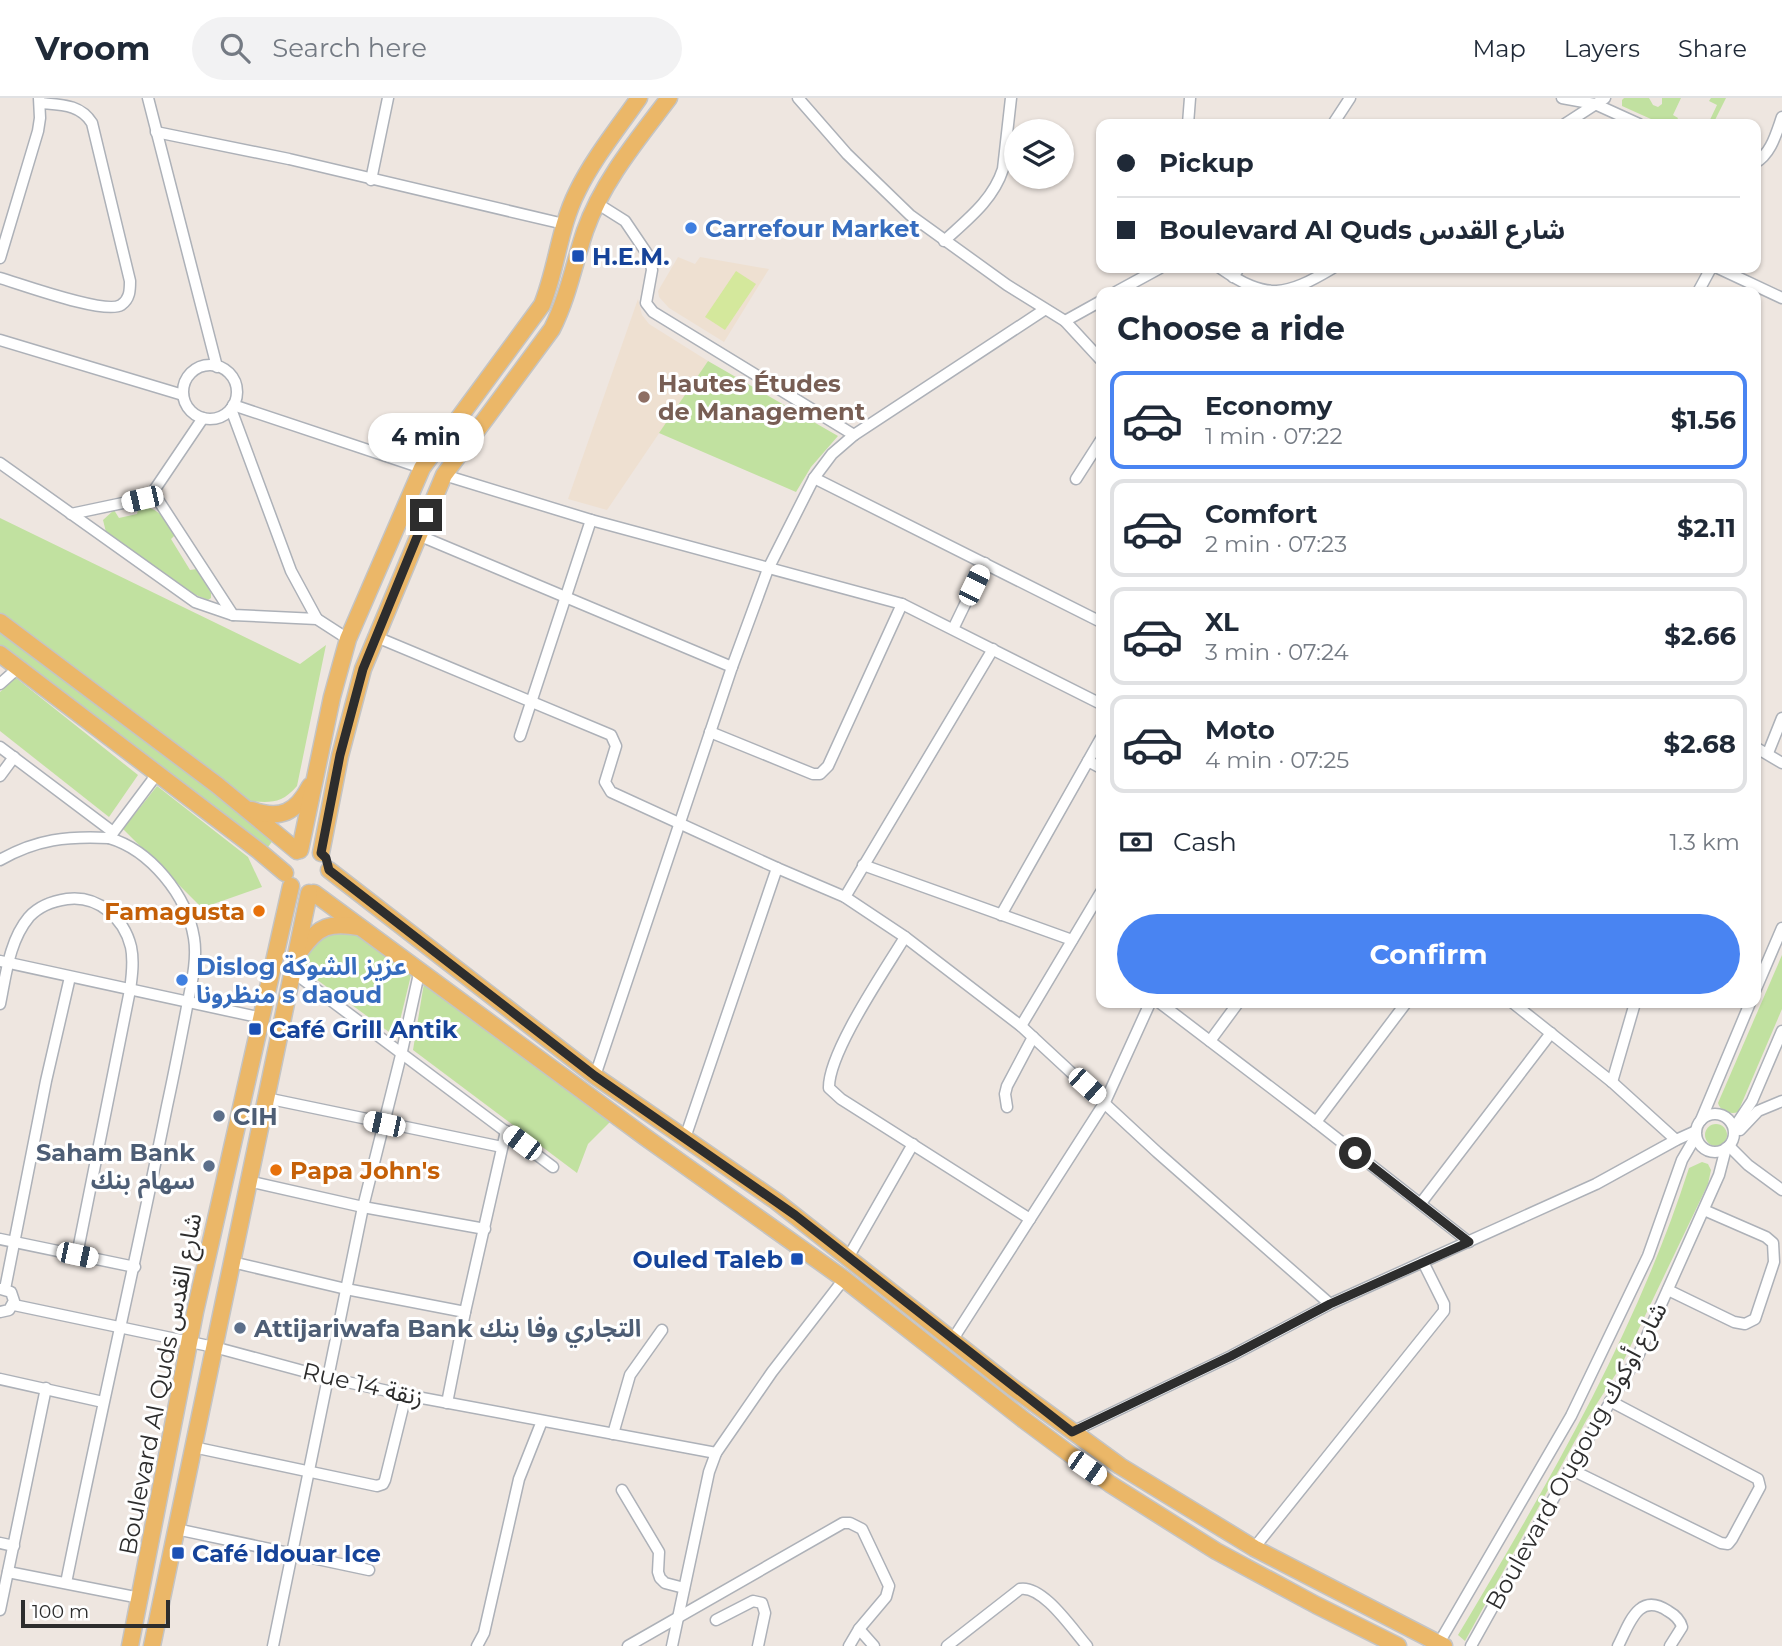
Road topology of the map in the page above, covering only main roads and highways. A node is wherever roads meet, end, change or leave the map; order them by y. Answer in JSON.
{"nodes":[{"id":1,"x":639,"y":98,"type":"edge"},
{"id":2,"x":669,"y":98,"type":"edge"},
{"id":3,"x":0,"y":622,"type":"edge"},
{"id":4,"x":0,"y":654,"type":"edge"},
{"id":5,"x":317,"y":771,"type":"junction"},
{"id":6,"x":243,"y":807,"type":"junction"},
{"id":7,"x":299,"y":850,"type":"junction"},
{"id":8,"x":321,"y":853,"type":"junction"},
{"id":9,"x":329,"y":870,"type":"junction"},
{"id":10,"x":288,"y":880,"type":"junction"},
{"id":11,"x":312,"y":893,"type":"junction"},
{"id":12,"x":360,"y":927,"type":"junction"},
{"id":13,"x":297,"y":955,"type":"junction"},
{"id":14,"x":1442,"y":1645,"type":"edge"},
{"id":15,"x":130,"y":1646,"type":"edge"},
{"id":16,"x":152,"y":1646,"type":"edge"},
{"id":17,"x":1398,"y":1646,"type":"edge"}],
"edges":[{"from":1,"to":5,"type":"main road"},
{"from":2,"to":8,"type":"main road"},
{"from":3,"to":6,"type":"main road"},
{"from":4,"to":10,"type":"main road"},
{"from":5,"to":6,"type":"main road"},
{"from":5,"to":7,"type":"main road"},
{"from":6,"to":7,"type":"main road"},
{"from":7,"to":8,"type":"main road"},
{"from":7,"to":10,"type":"main road"},
{"from":8,"to":9,"type":"main road"},
{"from":9,"to":11,"type":"main road"},
{"from":9,"to":14,"type":"main road"},
{"from":10,"to":11,"type":"main road"},
{"from":10,"to":15,"type":"main road","name":"Boulevard Al Quds شارع القدس"},
{"from":11,"to":12,"type":"main road"},
{"from":11,"to":13,"type":"main road","name":"Boulevard Al Quds شارع القدس"},
{"from":12,"to":13,"type":"main road"},
{"from":12,"to":17,"type":"main road"},
{"from":13,"to":16,"type":"main road","name":"Boulevard Al Quds شارع القدس"}]}
